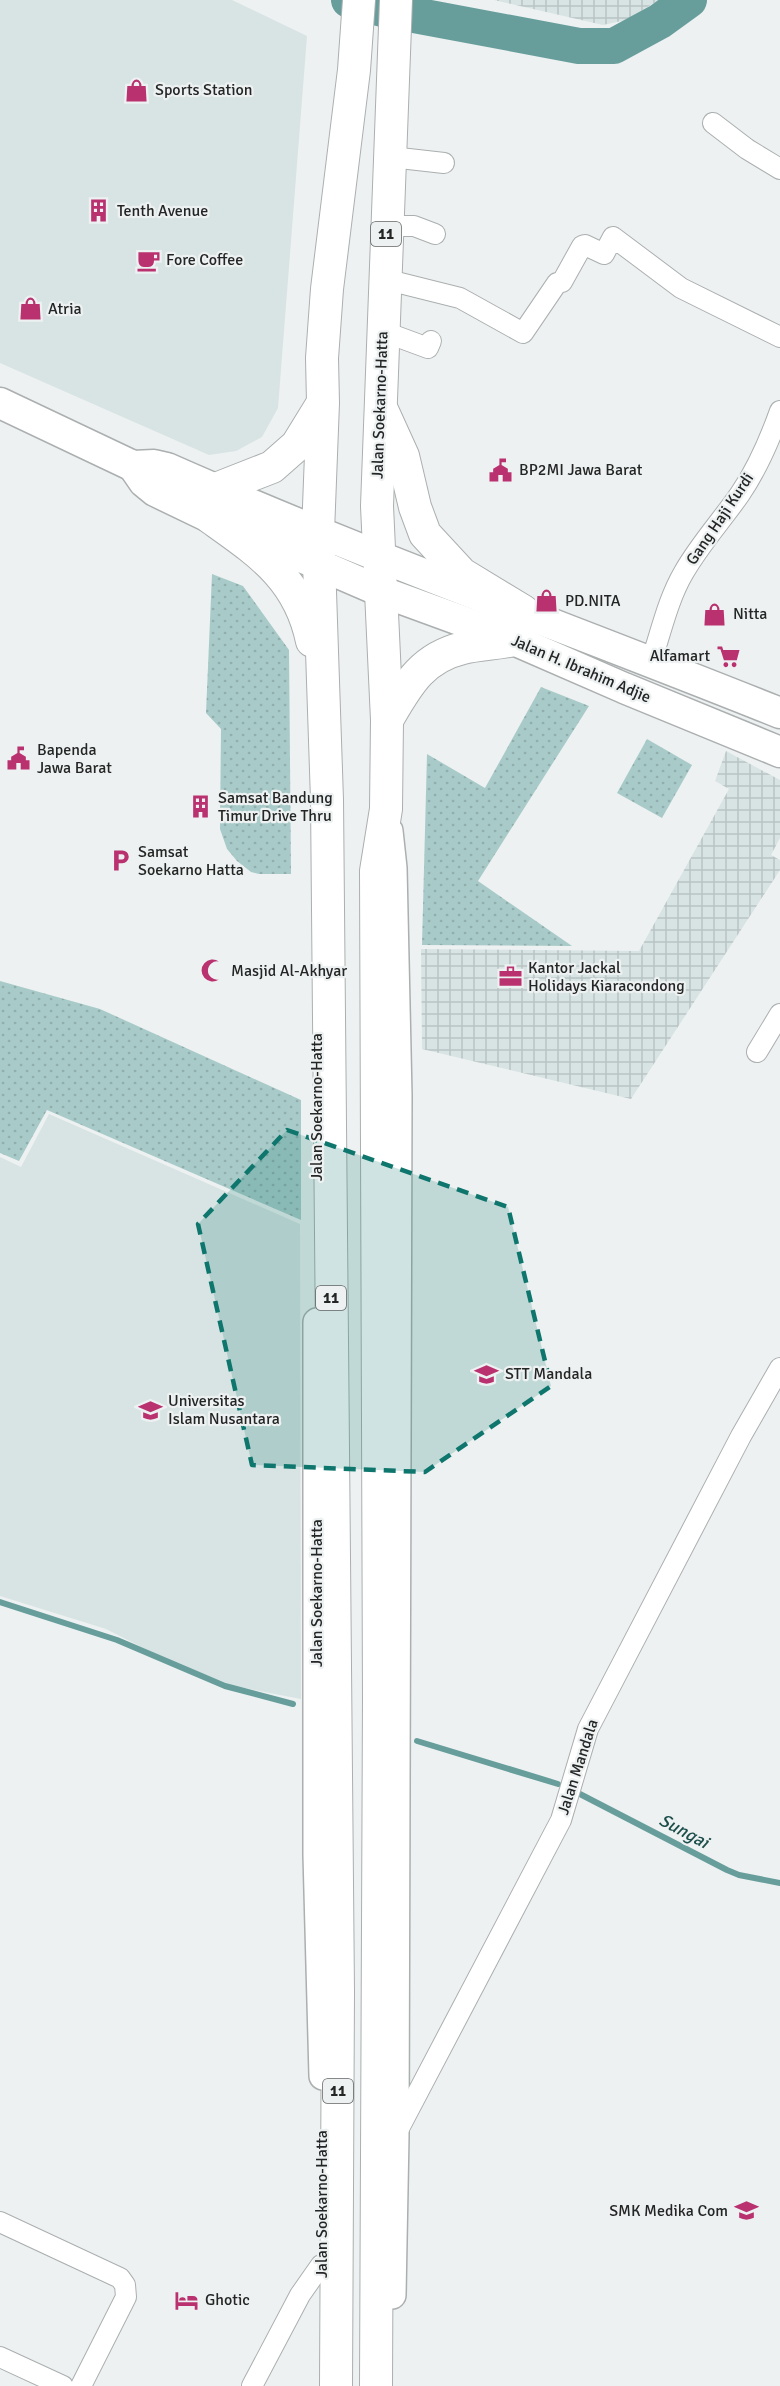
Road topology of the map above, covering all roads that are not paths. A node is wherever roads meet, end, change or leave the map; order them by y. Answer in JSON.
{"nodes":[{"id":1,"x":358,"y":0,"type":"edge"},
{"id":2,"x":396,"y":0,"type":"edge"},
{"id":3,"x":713,"y":123,"type":"dead end"},
{"id":4,"x":391,"y":157,"type":"junction"},
{"id":5,"x":444,"y":163,"type":"dead end"},
{"id":6,"x":780,"y":169,"type":"edge"},
{"id":7,"x":387,"y":226,"type":"junction"},
{"id":8,"x":435,"y":234,"type":"dead end"},
{"id":9,"x":384,"y":279,"type":"junction"},
{"id":10,"x":382,"y":331,"type":"junction"},
{"id":11,"x":780,"y":337,"type":"edge"},
{"id":12,"x":431,"y":341,"type":"dead end"},
{"id":13,"x":0,"y":403,"type":"edge"},
{"id":14,"x":323,"y":403,"type":"junction"},
{"id":15,"x":380,"y":405,"type":"junction"},
{"id":16,"x":780,"y":411,"type":"edge"},
{"id":17,"x":214,"y":503,"type":"junction"},
{"id":18,"x":318,"y":532,"type":"junction"},
{"id":19,"x":378,"y":557,"type":"junction"},
{"id":20,"x":319,"y":564,"type":"junction"},
{"id":21,"x":380,"y":591,"type":"junction"},
{"id":22,"x":518,"y":625,"type":"junction"},
{"id":23,"x":651,"y":662,"type":"junction"},
{"id":24,"x":780,"y":713,"type":"edge"},
{"id":25,"x":323,"y":716,"type":"junction"},
{"id":26,"x":387,"y":720,"type":"junction"},
{"id":27,"x":780,"y":752,"type":"edge"},
{"id":28,"x":327,"y":800,"type":"junction"},
{"id":29,"x":386,"y":810,"type":"junction"},
{"id":30,"x":780,"y":1014,"type":"edge"},
{"id":31,"x":757,"y":1052,"type":"dead end"},
{"id":32,"x":780,"y":1368,"type":"edge"},
{"id":33,"x":395,"y":2136,"type":"junction"},
{"id":34,"x":0,"y":2222,"type":"edge"},
{"id":35,"x":321,"y":2265,"type":"junction"},
{"id":36,"x":0,"y":2357,"type":"edge"},
{"id":37,"x":381,"y":2366,"type":"edge"},
{"id":38,"x":63,"y":2386,"type":"edge"},
{"id":39,"x":81,"y":2386,"type":"edge"},
{"id":40,"x":252,"y":2386,"type":"edge"},
{"id":41,"x":321,"y":2386,"type":"edge"},
{"id":42,"x":336,"y":2386,"type":"edge"},
{"id":43,"x":391,"y":2386,"type":"edge"}],
"edges":[{"from":1,"to":14,"type":"highway","name":"Jalan Soekarno-Hatta","number":"11"},
{"from":2,"to":4,"type":"highway","name":"Jalan Soekarno-Hatta","number":"11"},
{"from":3,"to":6,"type":"street"},
{"from":4,"to":5,"type":"street"},
{"from":4,"to":7,"type":"highway","name":"Jalan Soekarno-Hatta","number":"11"},
{"from":7,"to":8,"type":"street"},
{"from":7,"to":9,"type":"highway","name":"Jalan Soekarno-Hatta","number":"11"},
{"from":9,"to":10,"type":"highway","name":"Jalan Soekarno-Hatta","number":"11"},
{"from":9,"to":11,"type":"street"},
{"from":10,"to":12,"type":"street"},
{"from":10,"to":15,"type":"highway","name":"Jalan Soekarno-Hatta","number":"11"},
{"from":13,"to":17,"type":"main road"},
{"from":14,"to":17,"type":"highway"},
{"from":14,"to":18,"type":"highway","name":"Jalan Soekarno-Hatta","number":"11"},
{"from":15,"to":19,"type":"highway","name":"Jalan Soekarno-Hatta","number":"11"},
{"from":15,"to":22,"type":"highway"},
{"from":16,"to":23,"type":"street","name":"Gang Haji Kurdi"},
{"from":17,"to":18,"type":"main road","name":"Jalan H. Ibrahim Adjie"},
{"from":17,"to":20,"type":"main road","name":"Jalan H. Ibrahim Adjie"},
{"from":17,"to":25,"type":"highway"},
{"from":18,"to":19,"type":"main road","name":"Jalan H. Ibrahim Adjie"},
{"from":18,"to":20,"type":"highway","name":"Jalan Soekarno-Hatta","number":"11"},
{"from":19,"to":21,"type":"highway","name":"Jalan Soekarno-Hatta","number":"11"},
{"from":19,"to":22,"type":"main road","name":"Jalan H. Ibrahim Adjie"},
{"from":20,"to":21,"type":"main road","name":"Jalan H. Ibrahim Adjie"},
{"from":20,"to":25,"type":"highway","name":"Jalan Soekarno-Hatta","number":"11"},
{"from":21,"to":22,"type":"main road","name":"Jalan H. Ibrahim Adjie"},
{"from":21,"to":26,"type":"highway","name":"Jalan Soekarno-Hatta","number":"11"},
{"from":22,"to":23,"type":"main road","name":"Jalan H. Ibrahim Adjie"},
{"from":22,"to":26,"type":"highway"},
{"from":22,"to":27,"type":"main road","name":"Jalan H. Ibrahim Adjie"},
{"from":23,"to":24,"type":"main road","name":"Jalan H. Ibrahim Adjie"},
{"from":25,"to":28,"type":"highway","name":"Jalan Soekarno-Hatta","number":"11"},
{"from":26,"to":29,"type":"highway","name":"Jalan Soekarno-Hatta","number":"11"},
{"from":28,"to":35,"type":"main road","name":"Jalan Soekarno-Hatta"},
{"from":28,"to":42,"type":"highway","name":"Jalan Soekarno-Hatta","number":"11"},
{"from":29,"to":33,"type":"main road","name":"Jalan Soekarno-Hatta"},
{"from":29,"to":37,"type":"highway","name":"Jalan Soekarno-Hatta","number":"11"},
{"from":30,"to":31,"type":"street"},
{"from":32,"to":33,"type":"street","name":"Jalan Mandala"},
{"from":33,"to":37,"type":"main road","name":"Jalan Soekarno-Hatta"},
{"from":34,"to":39,"type":"street"},
{"from":35,"to":40,"type":"street"},
{"from":35,"to":41,"type":"main road","name":"Jalan Soekarno-Hatta"},
{"from":36,"to":38,"type":"street"},
{"from":37,"to":43,"type":"main road","name":"Jalan Soekarno-Hatta"}]}
